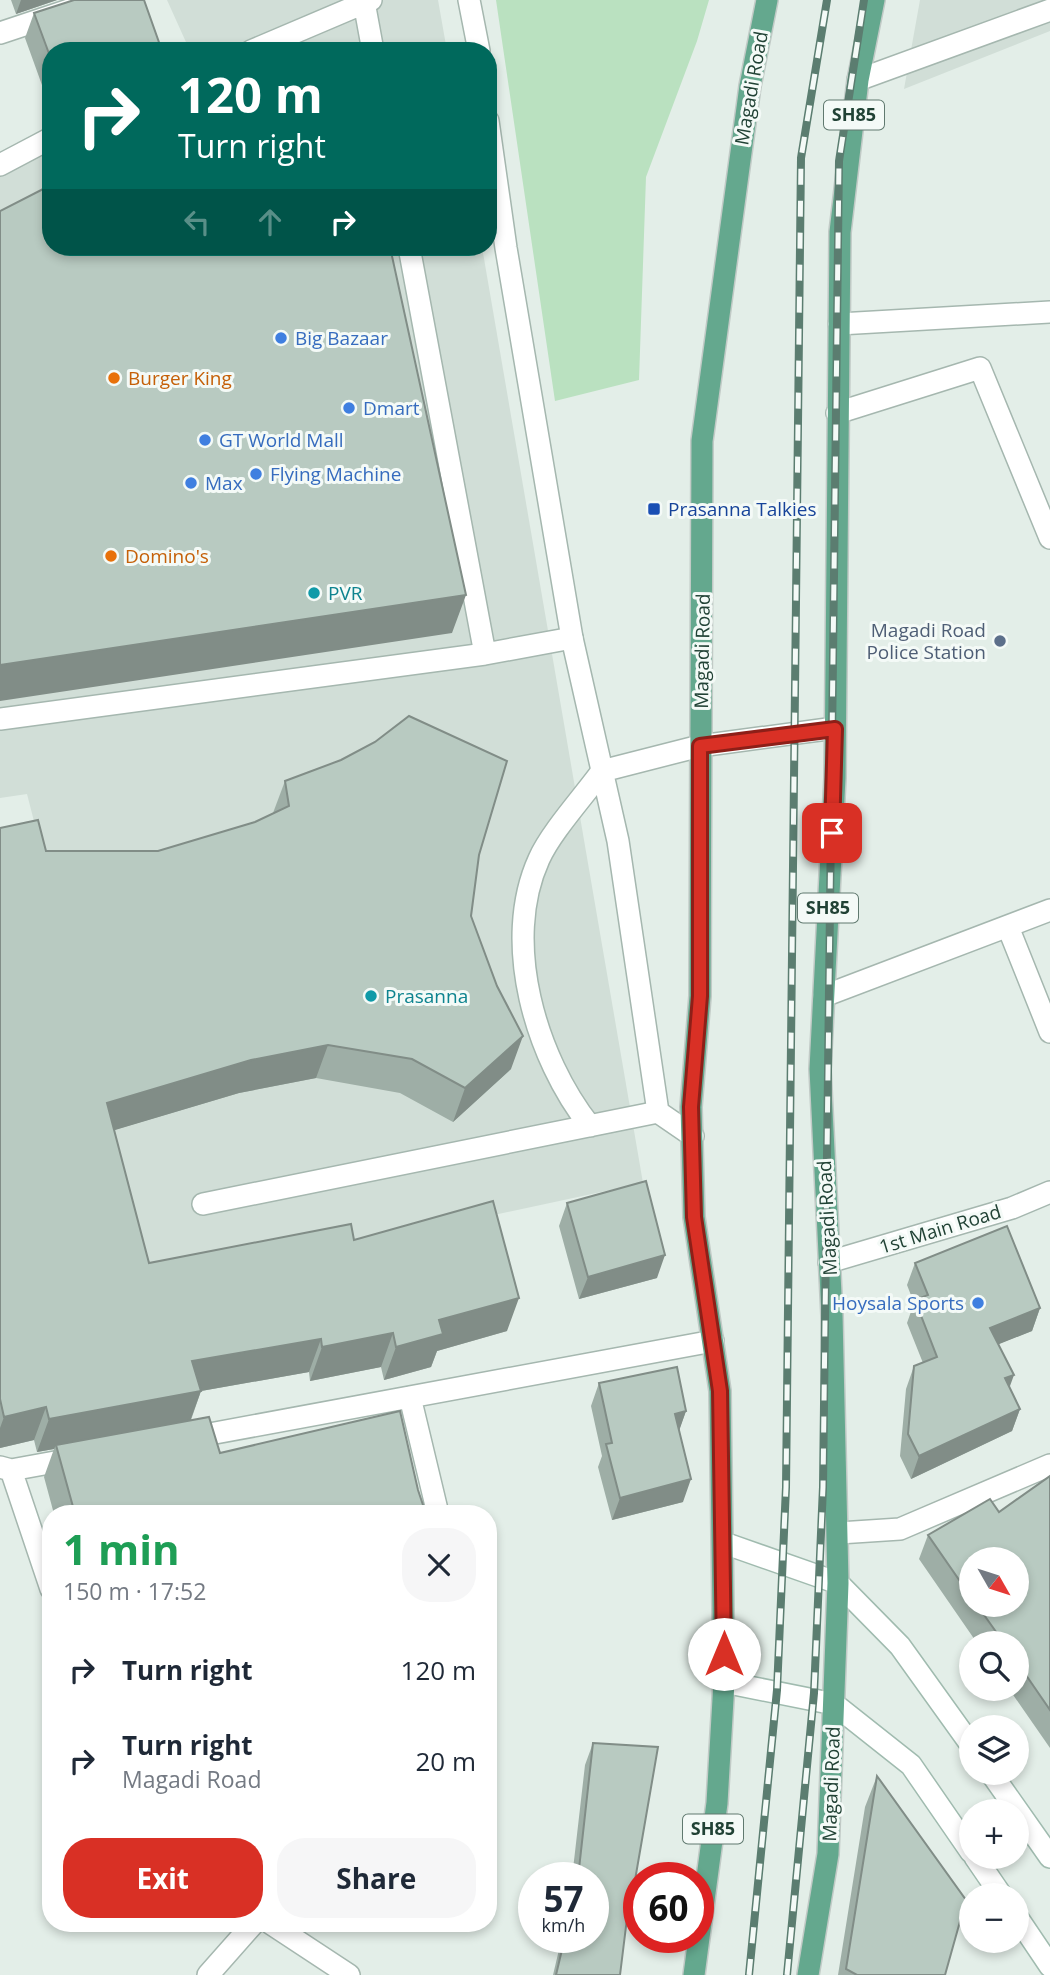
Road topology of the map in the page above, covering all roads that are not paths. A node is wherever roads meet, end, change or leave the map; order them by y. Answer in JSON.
{"nodes":[{"id":1,"x":99,"y":0,"type":"edge"},
{"id":2,"x":470,"y":0,"type":"edge"},
{"id":3,"x":767,"y":0,"type":"edge"},
{"id":4,"x":874,"y":0,"type":"edge"},
{"id":5,"x":368,"y":1,"type":"edge"},
{"id":6,"x":76,"y":4,"type":"edge"},
{"id":7,"x":1050,"y":10,"type":"edge"},
{"id":8,"x":0,"y":33,"type":"edge"},
{"id":9,"x":272,"y":42,"type":"edge"},
{"id":10,"x":372,"y":42,"type":"edge"},
{"id":11,"x":477,"y":42,"type":"edge"},
{"id":12,"x":858,"y":80,"type":"junction"},
{"id":13,"x":42,"y":143,"type":"edge"},
{"id":14,"x":0,"y":165,"type":"edge"},
{"id":15,"x":497,"y":184,"type":"edge"},
{"id":16,"x":411,"y":256,"type":"edge"},
{"id":17,"x":1050,"y":312,"type":"edge"},
{"id":18,"x":839,"y":324,"type":"junction"},
{"id":19,"x":838,"y":413,"type":"junction"},
{"id":20,"x":1050,"y":538,"type":"edge"},
{"id":21,"x":572,"y":638,"type":"junction"},
{"id":22,"x":485,"y":654,"type":"junction"},
{"id":23,"x":0,"y":719,"type":"edge"},
{"id":24,"x":835,"y":729,"type":"junction"},
{"id":25,"x":700,"y":746,"type":"junction"},
{"id":26,"x":602,"y":771,"type":"junction"},
{"id":27,"x":1050,"y":910,"type":"edge"},
{"id":28,"x":1008,"y":927,"type":"junction"},
{"id":29,"x":824,"y":996,"type":"junction"},
{"id":30,"x":1050,"y":1032,"type":"edge"},
{"id":31,"x":658,"y":1112,"type":"junction"},
{"id":32,"x":590,"y":1126,"type":"junction"},
{"id":33,"x":693,"y":1136,"type":"junction"},
{"id":34,"x":1050,"y":1192,"type":"edge"},
{"id":35,"x":203,"y":1204,"type":"dead end"},
{"id":36,"x":829,"y":1262,"type":"junction"},
{"id":37,"x":713,"y":1341,"type":"junction"},
{"id":38,"x":410,"y":1397,"type":"junction"},
{"id":39,"x":171,"y":1441,"type":"edge"},
{"id":40,"x":104,"y":1453,"type":"edge"},
{"id":41,"x":1050,"y":1465,"type":"edge"},
{"id":42,"x":6,"y":1469,"type":"edge"},
{"id":43,"x":436,"y":1505,"type":"edge"},
{"id":44,"x":839,"y":1534,"type":"junction"},
{"id":45,"x":724,"y":1543,"type":"junction"},
{"id":46,"x":42,"y":1565,"type":"edge"},
{"id":47,"x":838,"y":1583,"type":"junction"},
{"id":48,"x":724,"y":1682,"type":"junction"},
{"id":49,"x":834,"y":1704,"type":"junction"},
{"id":50,"x":959,"y":1728,"type":"edge"},
{"id":51,"x":999,"y":1785,"type":"edge"},
{"id":52,"x":959,"y":1835,"type":"edge"},
{"id":53,"x":1050,"y":1857,"type":"edge"},
{"id":54,"x":246,"y":1932,"type":"edge"},
{"id":55,"x":284,"y":1932,"type":"edge"},
{"id":56,"x":1029,"y":1934,"type":"edge"},
{"id":57,"x":1050,"y":1965,"type":"edge"},
{"id":58,"x":208,"y":1975,"type":"edge"},
{"id":59,"x":349,"y":1975,"type":"edge"},
{"id":60,"x":694,"y":1975,"type":"edge"},
{"id":61,"x":808,"y":1975,"type":"edge"}],
"edges":[{"from":1,"to":6,"type":"street"},
{"from":2,"to":11,"type":"street"},
{"from":3,"to":25,"type":"main road","name":"Magadi Road","number":"SH85"},
{"from":4,"to":12,"type":"main road","name":"Magadi Road","number":"SH85"},
{"from":5,"to":9,"type":"street"},
{"from":5,"to":10,"type":"street"},
{"from":6,"to":8,"type":"street"},
{"from":7,"to":12,"type":"street"},
{"from":12,"to":18,"type":"main road","name":"Magadi Road","number":"SH85"},
{"from":13,"to":14,"type":"street"},
{"from":15,"to":21,"type":"street"},
{"from":16,"to":22,"type":"street"},
{"from":17,"to":18,"type":"street"},
{"from":18,"to":19,"type":"main road","name":"Magadi Road","number":"SH85"},
{"from":19,"to":20,"type":"street"},
{"from":19,"to":24,"type":"main road","name":"Magadi Road","number":"SH85"},
{"from":21,"to":22,"type":"street"},
{"from":21,"to":26,"type":"street"},
{"from":22,"to":23,"type":"street"},
{"from":24,"to":25,"type":"street"},
{"from":24,"to":29,"type":"main road","name":"Magadi Road","number":"SH85"},
{"from":25,"to":26,"type":"street"},
{"from":25,"to":33,"type":"main road","name":"Magadi Road","number":"SH85"},
{"from":26,"to":31,"type":"street"},
{"from":26,"to":32,"type":"street"},
{"from":27,"to":28,"type":"street"},
{"from":28,"to":29,"type":"street"},
{"from":28,"to":30,"type":"street"},
{"from":29,"to":36,"type":"main road","name":"Magadi Road","number":"SH85"},
{"from":31,"to":32,"type":"street"},
{"from":31,"to":33,"type":"street"},
{"from":32,"to":35,"type":"street"},
{"from":33,"to":37,"type":"main road","name":"Magadi Road","number":"SH85"},
{"from":34,"to":36,"type":"street","name":"1st Main Road"},
{"from":36,"to":44,"type":"main road","name":"Magadi Road","number":"SH85"},
{"from":37,"to":38,"type":"street"},
{"from":37,"to":45,"type":"main road","name":"Magadi Road","number":"SH85"},
{"from":38,"to":39,"type":"street"},
{"from":38,"to":43,"type":"street"},
{"from":40,"to":42,"type":"street"},
{"from":41,"to":44,"type":"street"},
{"from":42,"to":46,"type":"street"},
{"from":44,"to":47,"type":"main road","name":"Magadi Road","number":"SH85"},
{"from":45,"to":47,"type":"street"},
{"from":45,"to":48,"type":"main road","name":"Magadi Road","number":"SH85"},
{"from":47,"to":49,"type":"main road","name":"Magadi Road","number":"SH85"},
{"from":47,"to":50,"type":"street"},
{"from":48,"to":49,"type":"street"},
{"from":48,"to":60,"type":"main road","name":"Magadi Road","number":"SH85"},
{"from":49,"to":52,"type":"street"},
{"from":49,"to":61,"type":"main road","name":"Magadi Road","number":"SH85"},
{"from":51,"to":53,"type":"street"},
{"from":54,"to":58,"type":"street"},
{"from":55,"to":59,"type":"street"},
{"from":56,"to":57,"type":"street"}]}
